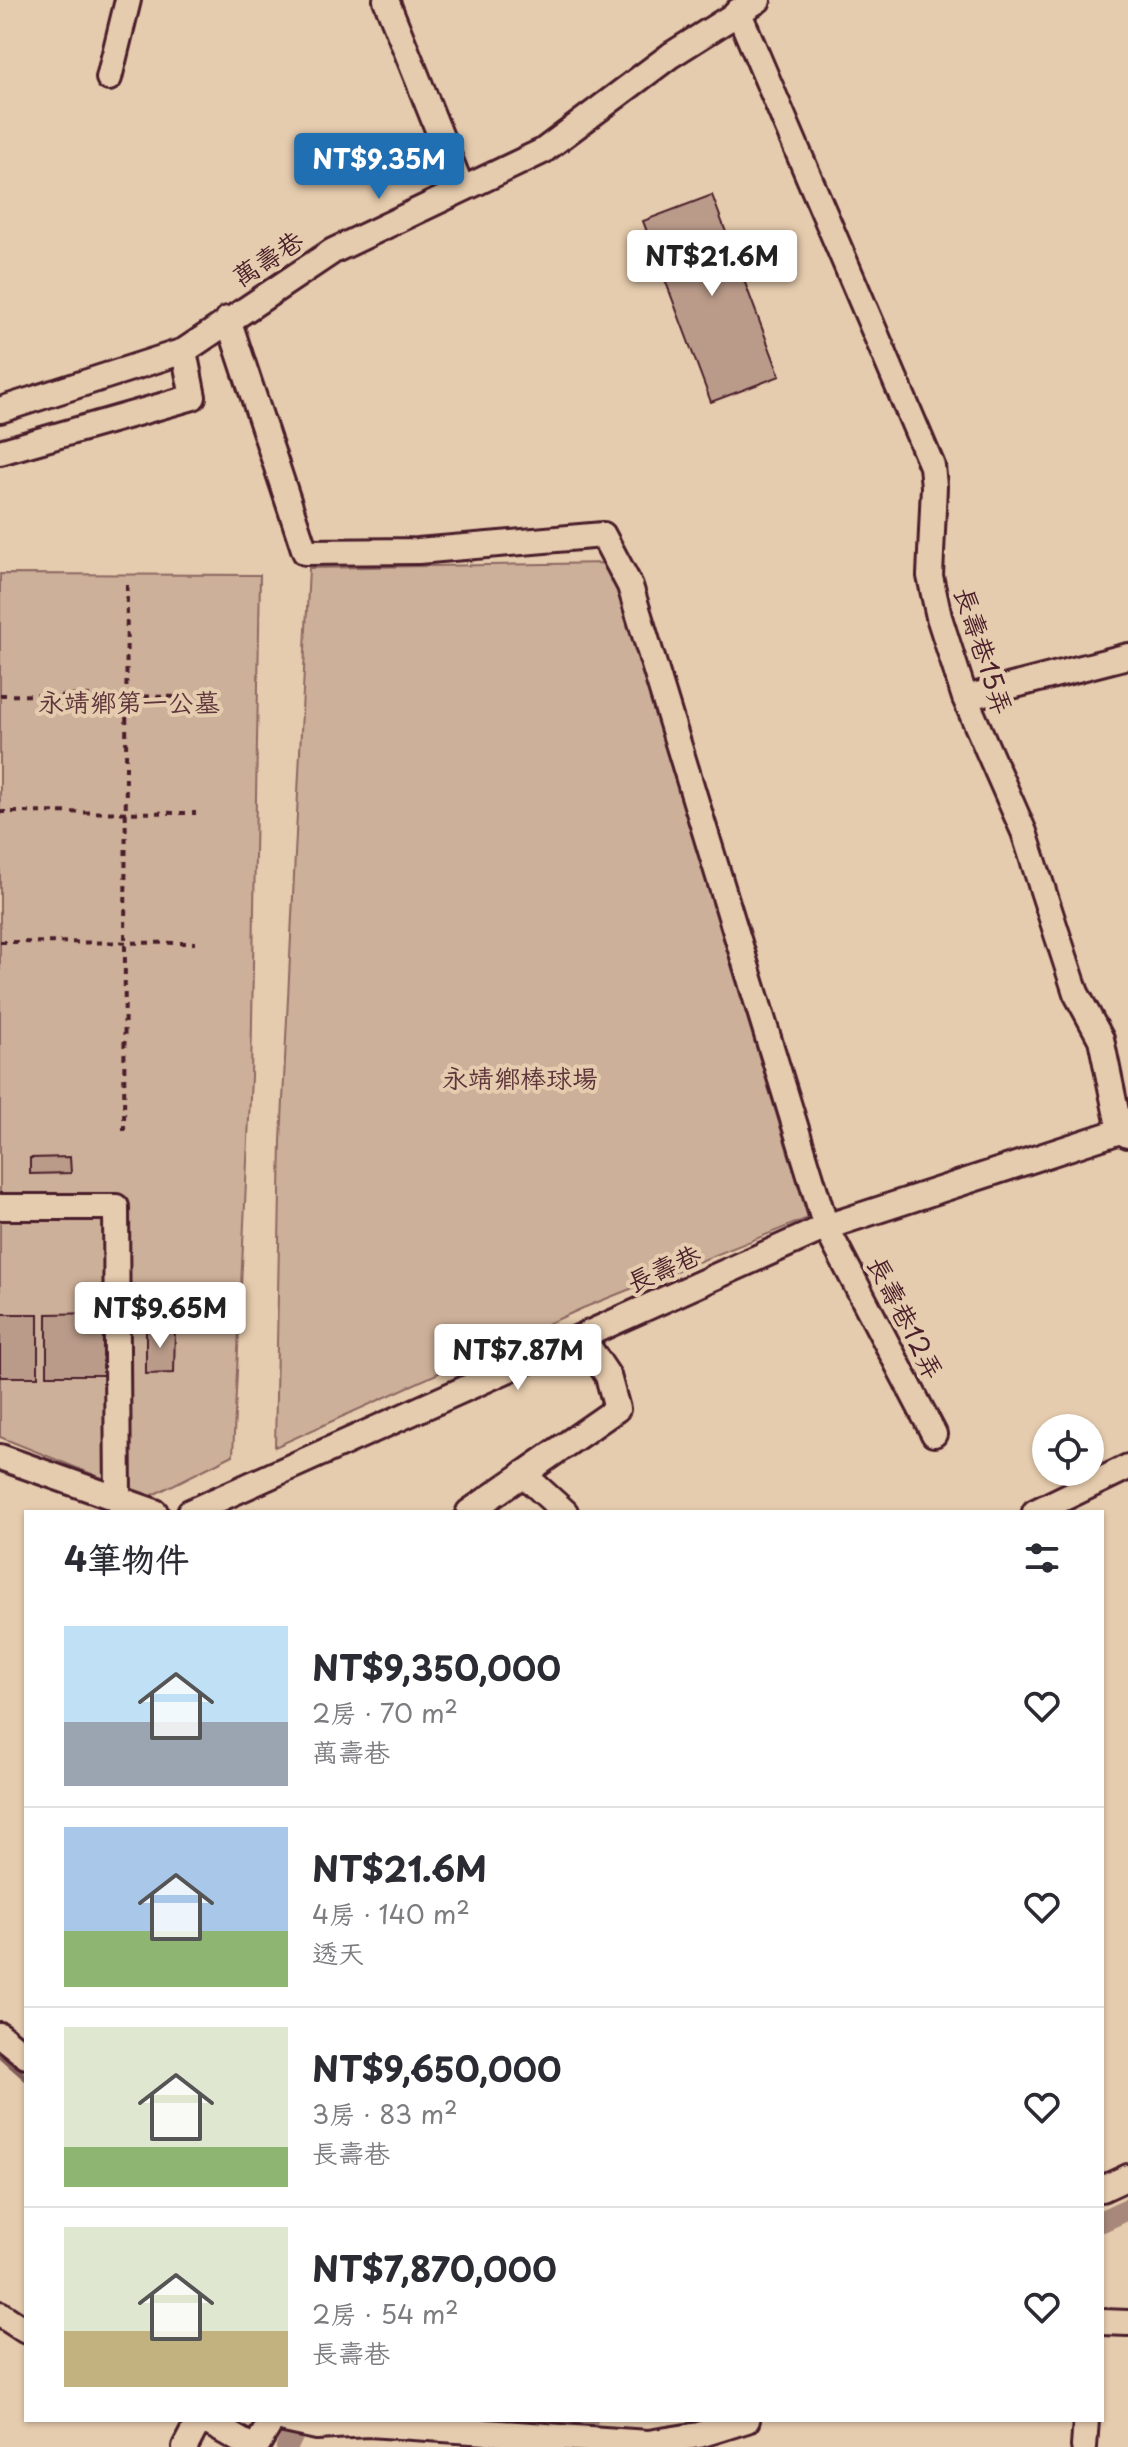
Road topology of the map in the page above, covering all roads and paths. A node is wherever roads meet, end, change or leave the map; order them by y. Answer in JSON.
{"nodes":[{"id":1,"x":128,"y":0,"type":"edge"},
{"id":2,"x":386,"y":0,"type":"edge"},
{"id":3,"x":748,"y":5,"type":"edge"},
{"id":4,"x":109,"y":78,"type":"dead end"},
{"id":5,"x":461,"y":187,"type":"junction"},
{"id":6,"x":228,"y":319,"type":"junction"},
{"id":7,"x":184,"y":351,"type":"junction"},
{"id":8,"x":0,"y":410,"type":"edge"},
{"id":9,"x":0,"y":452,"type":"edge"},
{"id":10,"x":127,"y":580,"type":"dead end"},
{"id":11,"x":1128,"y":656,"type":"edge"},
{"id":12,"x":0,"y":695,"type":"edge"},
{"id":13,"x":126,"y":696,"type":"junction"},
{"id":14,"x":189,"y":697,"type":"dead end"},
{"id":15,"x":965,"y":698,"type":"junction"},
{"id":16,"x":0,"y":812,"type":"edge"},
{"id":17,"x":196,"y":813,"type":"dead end"},
{"id":18,"x":0,"y":942,"type":"edge"},
{"id":19,"x":125,"y":943,"type":"junction"},
{"id":20,"x":195,"y":943,"type":"dead end"},
{"id":21,"x":124,"y":1131,"type":"dead end"},
{"id":22,"x":1124,"y":1133,"type":"edge"},
{"id":23,"x":0,"y":1207,"type":"edge"},
{"id":24,"x":826,"y":1227,"type":"junction"},
{"id":25,"x":582,"y":1337,"type":"junction"},
{"id":26,"x":934,"y":1434,"type":"dead end"},
{"id":27,"x":0,"y":1457,"type":"edge"},
{"id":28,"x":1128,"y":1467,"type":"edge"},
{"id":29,"x":523,"y":1474,"type":"junction"},
{"id":30,"x":118,"y":1501,"type":"junction"},
{"id":31,"x":148,"y":1510,"type":"edge"},
{"id":32,"x":199,"y":1510,"type":"edge"},
{"id":33,"x":472,"y":1510,"type":"edge"},
{"id":34,"x":563,"y":1510,"type":"edge"},
{"id":35,"x":1039,"y":1510,"type":"edge"},
{"id":36,"x":0,"y":2035,"type":"edge"},
{"id":37,"x":24,"y":2054,"type":"edge"},
{"id":38,"x":1128,"y":2177,"type":"edge"},
{"id":39,"x":1104,"y":2188,"type":"edge"},
{"id":40,"x":0,"y":2314,"type":"edge"},
{"id":41,"x":1104,"y":2322,"type":"edge"},
{"id":42,"x":1128,"y":2323,"type":"edge"},
{"id":43,"x":24,"y":2330,"type":"edge"},
{"id":44,"x":201,"y":2422,"type":"edge"},
{"id":45,"x":206,"y":2422,"type":"edge"},
{"id":46,"x":271,"y":2422,"type":"edge"},
{"id":47,"x":288,"y":2422,"type":"edge"},
{"id":48,"x":741,"y":2422,"type":"edge"},
{"id":49,"x":1086,"y":2422,"type":"edge"},
{"id":50,"x":314,"y":2437,"type":"edge"},
{"id":51,"x":648,"y":2445,"type":"edge"},
{"id":52,"x":185,"y":2447,"type":"edge"},
{"id":53,"x":254,"y":2447,"type":"edge"},
{"id":54,"x":1084,"y":2447,"type":"edge"}],
"edges":[{"from":1,"to":4,"type":"street"},
{"from":2,"to":5,"type":"street"},
{"from":3,"to":5,"type":"street","name":"萬壽巷"},
{"from":3,"to":15,"type":"street","name":"長壽巷15弄"},
{"from":5,"to":6,"type":"street","name":"萬壽巷"},
{"from":6,"to":7,"type":"street","name":"萬壽巷"},
{"from":6,"to":24,"type":"street","name":"長壽巷12弄"},
{"from":7,"to":8,"type":"street","name":"萬壽巷"},
{"from":7,"to":9,"type":"street"},
{"from":10,"to":13,"type":"path"},
{"from":11,"to":15,"type":"street"},
{"from":12,"to":13,"type":"path"},
{"from":13,"to":14,"type":"path"},
{"from":13,"to":19,"type":"path"},
{"from":15,"to":22,"type":"street","name":"長壽巷15弄"},
{"from":16,"to":17,"type":"path"},
{"from":18,"to":19,"type":"path"},
{"from":19,"to":20,"type":"path"},
{"from":19,"to":21,"type":"path"},
{"from":22,"to":24,"type":"street","name":"長壽巷"},
{"from":23,"to":30,"type":"street"},
{"from":24,"to":25,"type":"street","name":"長壽巷"},
{"from":24,"to":26,"type":"street","name":"長壽巷12弄"},
{"from":25,"to":29,"type":"street"},
{"from":25,"to":32,"type":"street","name":"長壽巷"},
{"from":27,"to":30,"type":"street"},
{"from":28,"to":35,"type":"street"},
{"from":29,"to":33,"type":"street"},
{"from":29,"to":34,"type":"street"},
{"from":30,"to":31,"type":"street"},
{"from":36,"to":37,"type":"street"},
{"from":38,"to":39,"type":"street"},
{"from":40,"to":43,"type":"street"},
{"from":41,"to":42,"type":"street"},
{"from":44,"to":52,"type":"street"},
{"from":45,"to":53,"type":"street"},
{"from":46,"to":53,"type":"street"},
{"from":47,"to":50,"type":"street"},
{"from":48,"to":51,"type":"street"},
{"from":49,"to":54,"type":"street"},
{"from":50,"to":51,"type":"street"}]}
